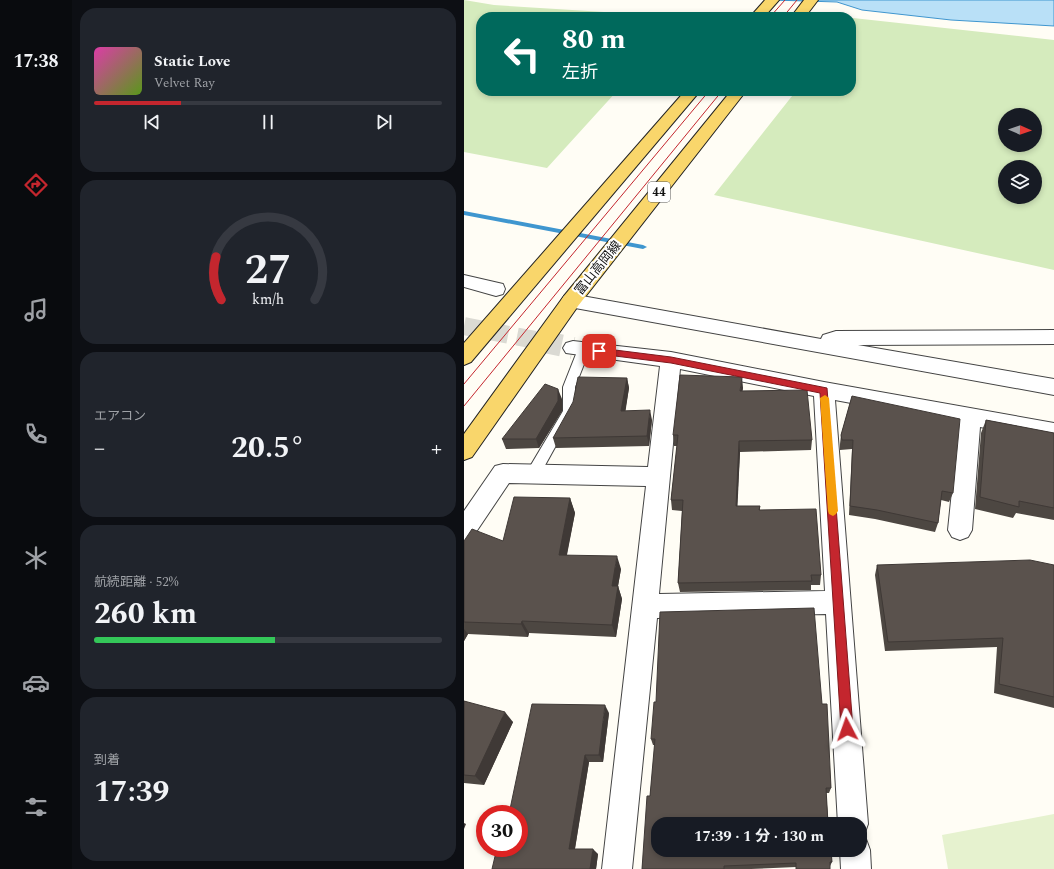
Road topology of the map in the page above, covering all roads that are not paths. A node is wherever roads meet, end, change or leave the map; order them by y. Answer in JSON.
{"nodes":[{"id":1,"x":772,"y":0,"type":"edge"},
{"id":2,"x":811,"y":0,"type":"edge"},
{"id":3,"x":761,"y":12,"type":"edge"},
{"id":4,"x":802,"y":12,"type":"edge"},
{"id":5,"x":689,"y":96,"type":"edge"},
{"id":6,"x":735,"y":96,"type":"edge"},
{"id":7,"x":464,"y":281,"type":"edge"},
{"id":8,"x":496,"y":289,"type":"dead end"},
{"id":9,"x":575,"y":297,"type":"junction"},
{"id":10,"x":1054,"y":337,"type":"edge"},
{"id":11,"x":814,"y":345,"type":"junction"},
{"id":12,"x":579,"y":348,"type":"joint"},
{"id":13,"x":464,"y":357,"type":"edge"},
{"id":14,"x":671,"y":360,"type":"junction"},
{"id":15,"x":1054,"y":387,"type":"edge"},
{"id":16,"x":824,"y":390,"type":"junction"},
{"id":17,"x":970,"y":417,"type":"junction"},
{"id":18,"x":1054,"y":432,"type":"edge"},
{"id":19,"x":464,"y":451,"type":"edge"},
{"id":20,"x":533,"y":474,"type":"junction"},
{"id":21,"x":658,"y":477,"type":"junction"},
{"id":22,"x":960,"y":530,"type":"dead end"},
{"id":23,"x":464,"y":531,"type":"edge"},
{"id":24,"x":839,"y":602,"type":"junction"},
{"id":25,"x":645,"y":606,"type":"junction"},
{"id":26,"x":853,"y":817,"type":"edge"},
{"id":27,"x":855,"y":857,"type":"edge"},
{"id":28,"x":617,"y":869,"type":"edge"},
{"id":29,"x":856,"y":869,"type":"edge"}],
"edges":[{"from":1,"to":3,"type":"main road"},
{"from":2,"to":4,"type":"main road"},
{"from":5,"to":13,"type":"main road"},
{"from":6,"to":9,"type":"main road","name":"富山高岡線","number":"44"},
{"from":7,"to":8,"type":"street"},
{"from":9,"to":11,"type":"street"},
{"from":9,"to":19,"type":"main road","name":"富山高岡線","number":"44"},
{"from":10,"to":11,"type":"street"},
{"from":11,"to":15,"type":"street"},
{"from":12,"to":14,"type":"street"},
{"from":12,"to":20,"type":"lane"},
{"from":14,"to":16,"type":"street"},
{"from":14,"to":21,"type":"street"},
{"from":16,"to":17,"type":"street"},
{"from":16,"to":24,"type":"street"},
{"from":17,"to":18,"type":"street"},
{"from":17,"to":22,"type":"street"},
{"from":20,"to":21,"type":"street"},
{"from":20,"to":23,"type":"street"},
{"from":21,"to":25,"type":"street"},
{"from":24,"to":25,"type":"street"},
{"from":24,"to":26,"type":"street"},
{"from":25,"to":28,"type":"street"},
{"from":27,"to":29,"type":"street"}]}
